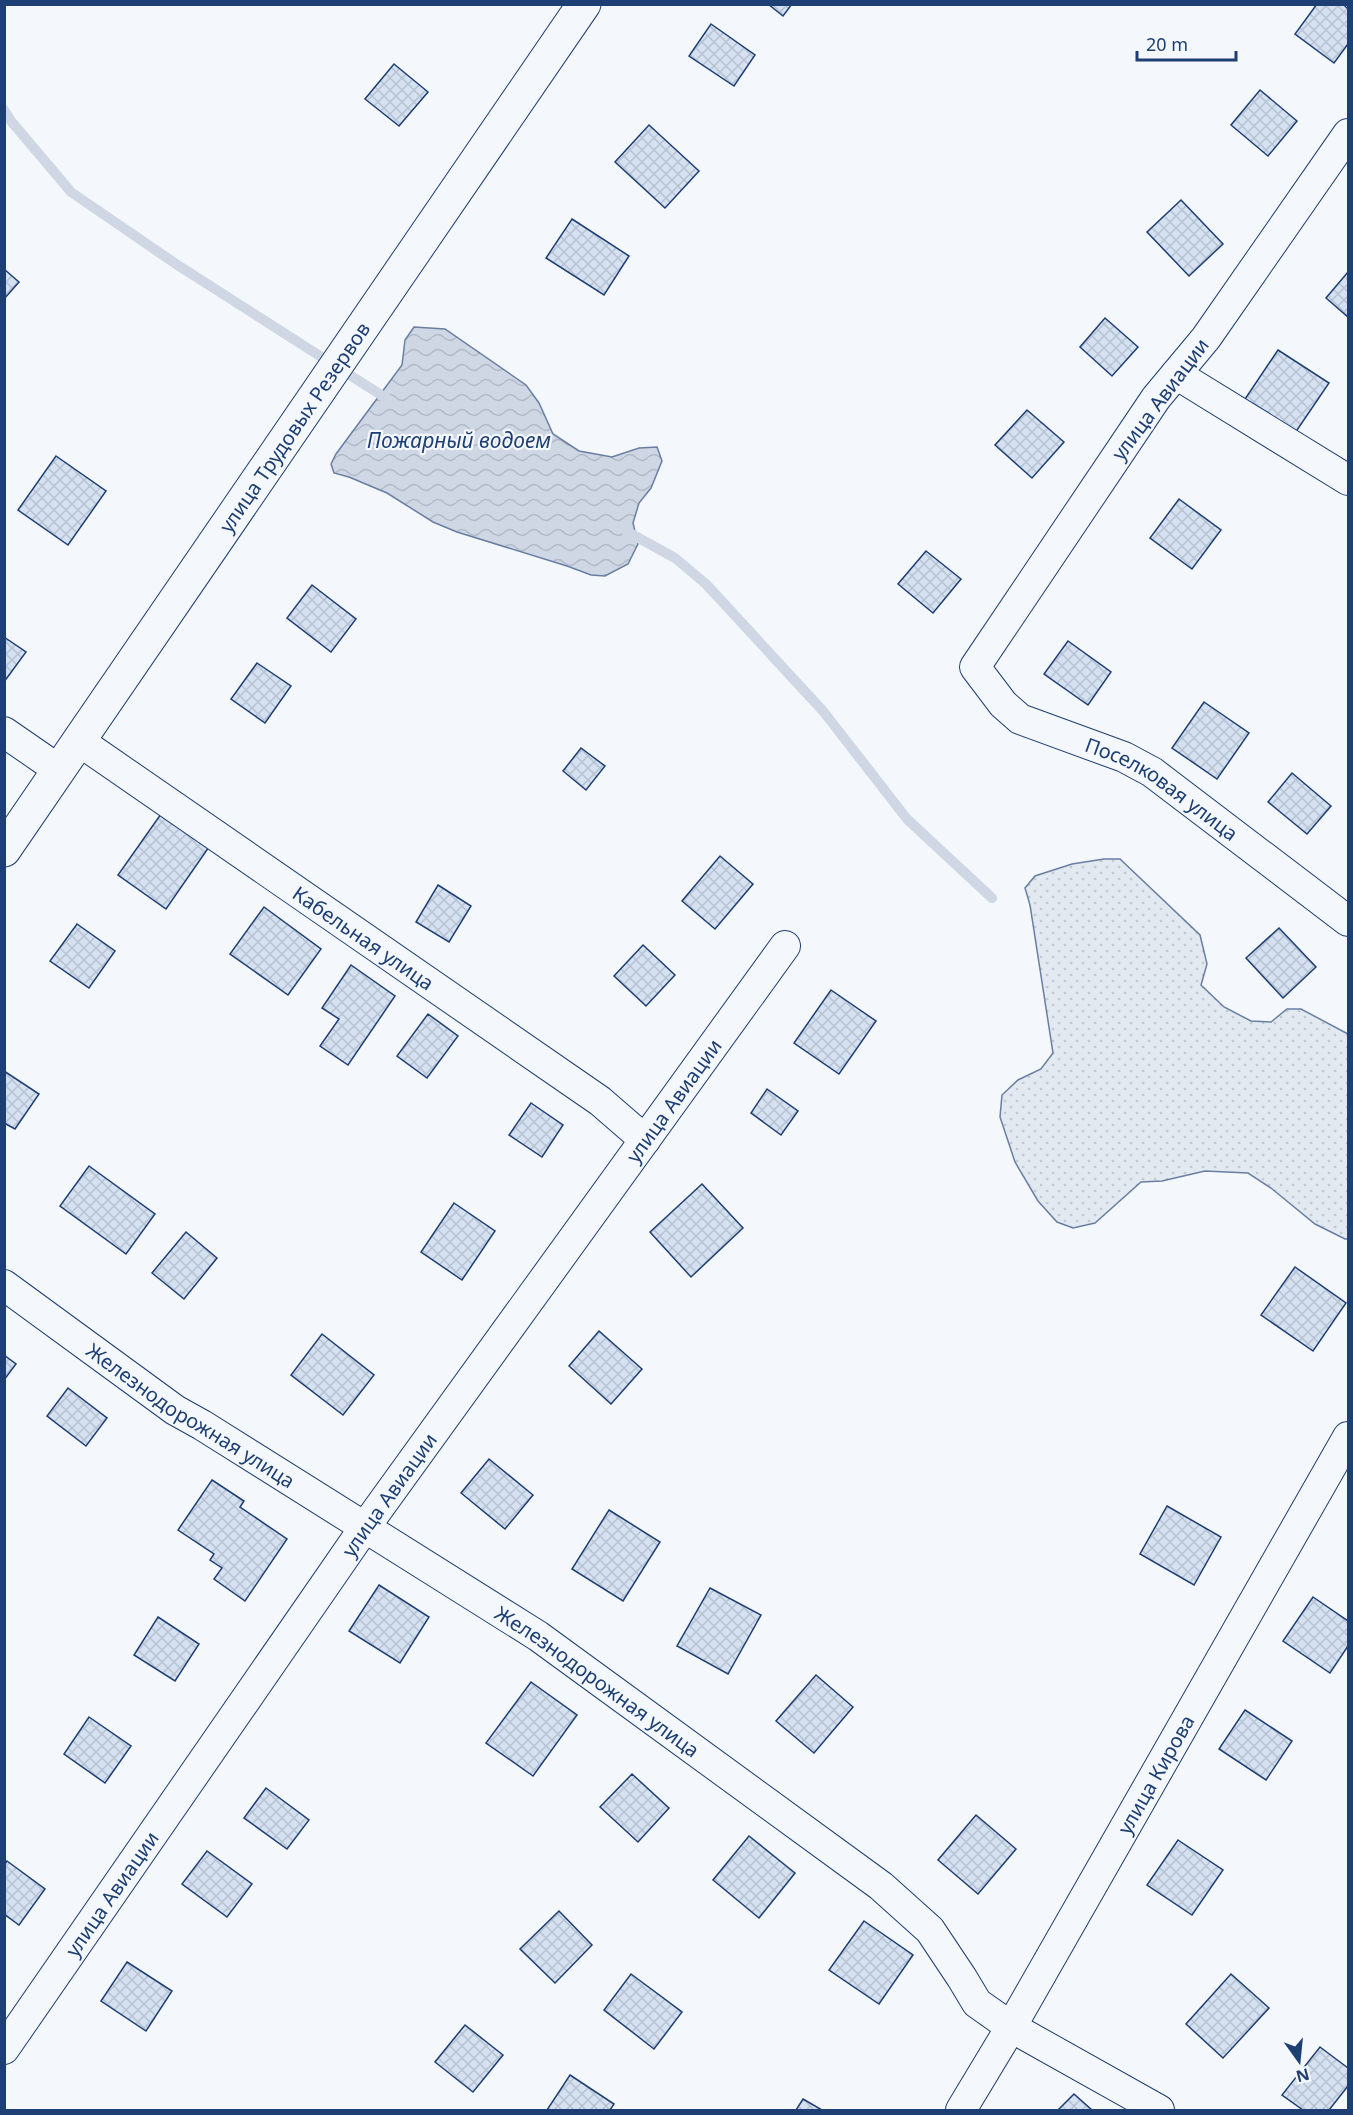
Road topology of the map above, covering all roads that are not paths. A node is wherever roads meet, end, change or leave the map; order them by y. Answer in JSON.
{"nodes":[{"id":1,"x":584,"y":4,"type":"edge"},
{"id":2,"x":1348,"y":134,"type":"edge"},
{"id":3,"x":1176,"y":374,"type":"junction"},
{"id":4,"x":1348,"y":480,"type":"edge"},
{"id":5,"x":975,"y":667,"type":"joint"},
{"id":6,"x":4,"y":732,"type":"edge"},
{"id":7,"x":79,"y":741,"type":"junction"},
{"id":8,"x":60,"y":770,"type":"junction"},
{"id":9,"x":4,"y":850,"type":"edge"},
{"id":10,"x":1348,"y":921,"type":"edge"},
{"id":11,"x":785,"y":946,"type":"dead end"},
{"id":12,"x":645,"y":1140,"type":"junction"},
{"id":13,"x":4,"y":1285,"type":"edge"},
{"id":14,"x":1348,"y":1437,"type":"edge"},
{"id":15,"x":364,"y":1527,"type":"junction"},
{"id":16,"x":1011,"y":2027,"type":"junction"},
{"id":17,"x":4,"y":2049,"type":"edge"},
{"id":18,"x":961,"y":2110,"type":"edge"},
{"id":19,"x":1159,"y":2110,"type":"edge"}],
"edges":[{"from":1,"to":7,"type":"main road","name":"улица Трудовых Резервов"},
{"from":2,"to":3,"type":"street","name":"улица Авиации"},
{"from":3,"to":4,"type":"street"},
{"from":3,"to":5,"type":"street","name":"улица Авиации"},
{"from":5,"to":10,"type":"street","name":"Поселковая улица"},
{"from":6,"to":8,"type":"street"},
{"from":7,"to":8,"type":"main road","name":"улица Трудовых Резервов"},
{"from":7,"to":12,"type":"street","name":"Кабельная улица"},
{"from":8,"to":9,"type":"main road","name":"улица Трудовых Резервов"},
{"from":11,"to":12,"type":"street","name":"улица Авиации"},
{"from":12,"to":15,"type":"street","name":"улица Авиации"},
{"from":13,"to":15,"type":"street","name":"Железнодорожная улица"},
{"from":14,"to":16,"type":"street","name":"улица Кирова"},
{"from":15,"to":16,"type":"street","name":"Железнодорожная улица"},
{"from":15,"to":17,"type":"street","name":"улица Авиации"},
{"from":16,"to":18,"type":"street","name":"улица Кирова"},
{"from":16,"to":19,"type":"street","name":"Железнодорожная улица"}]}
